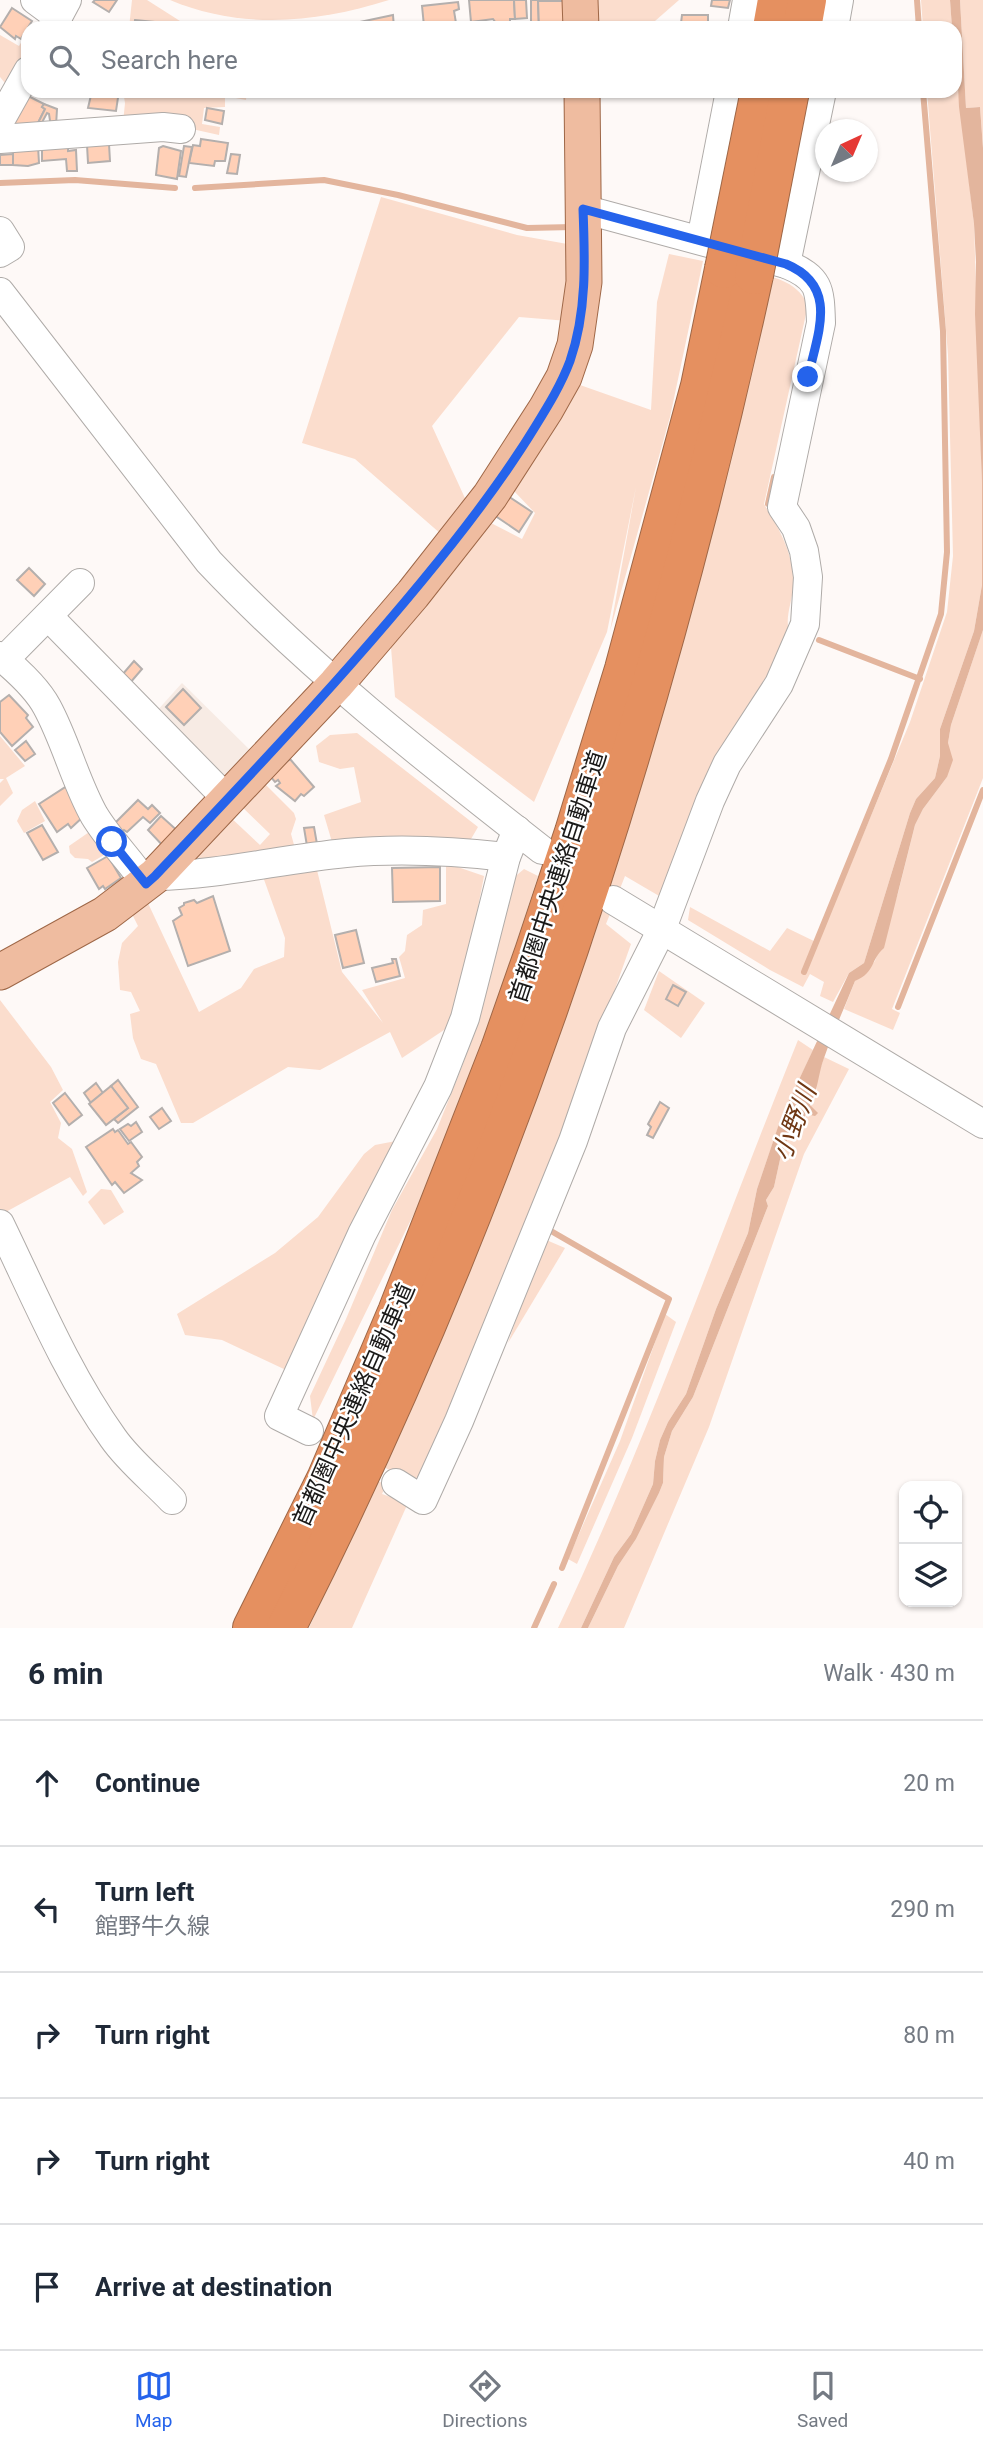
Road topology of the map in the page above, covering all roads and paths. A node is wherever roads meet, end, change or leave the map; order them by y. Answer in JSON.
{"nodes":[{"id":1,"x":35,"y":0,"type":"edge"},
{"id":2,"x":580,"y":0,"type":"edge"},
{"id":3,"x":747,"y":0,"type":"edge"},
{"id":4,"x":777,"y":0,"type":"edge"},
{"id":5,"x":807,"y":0,"type":"edge"},
{"id":6,"x":839,"y":0,"type":"edge"},
{"id":7,"x":59,"y":15,"type":"edge"},
{"id":8,"x":581,"y":21,"type":"edge"},
{"id":9,"x":743,"y":21,"type":"edge"},
{"id":10,"x":773,"y":21,"type":"edge"},
{"id":11,"x":803,"y":21,"type":"edge"},
{"id":12,"x":835,"y":21,"type":"edge"},
{"id":13,"x":21,"y":84,"type":"edge"},
{"id":14,"x":582,"y":98,"type":"edge"},
{"id":15,"x":730,"y":98,"type":"edge"},
{"id":16,"x":759,"y":98,"type":"edge"},
{"id":17,"x":788,"y":98,"type":"edge"},
{"id":18,"x":819,"y":98,"type":"edge"},
{"id":19,"x":0,"y":121,"type":"edge"},
{"id":20,"x":181,"y":129,"type":"dead end"},
{"id":21,"x":0,"y":139,"type":"edge"},
{"id":22,"x":583,"y":209,"type":"junction"},
{"id":23,"x":0,"y":231,"type":"edge"},
{"id":24,"x":0,"y":253,"type":"edge"},
{"id":25,"x":741,"y":262,"type":"junction"},
{"id":26,"x":0,"y":292,"type":"edge"},
{"id":27,"x":80,"y":583,"type":"dead end"},
{"id":28,"x":48,"y":616,"type":"junction"},
{"id":29,"x":2,"y":658,"type":"edge"},
{"id":30,"x":336,"y":684,"type":"junction"},
{"id":31,"x":228,"y":799,"type":"junction"},
{"id":32,"x":517,"y":830,"type":"junction"},
{"id":33,"x":542,"y":849,"type":"dead end"},
{"id":34,"x":506,"y":856,"type":"junction"},
{"id":35,"x":150,"y":880,"type":"junction"},
{"id":36,"x":613,"y":900,"type":"dead end"},
{"id":37,"x":661,"y":931,"type":"junction"},
{"id":38,"x":0,"y":972,"type":"edge"},
{"id":39,"x":983,"y":1124,"type":"edge"},
{"id":40,"x":0,"y":1224,"type":"edge"},
{"id":41,"x":309,"y":1431,"type":"dead end"},
{"id":42,"x":396,"y":1483,"type":"dead end"},
{"id":43,"x":172,"y":1500,"type":"dead end"},
{"id":44,"x":252,"y":1628,"type":"edge"},
{"id":45,"x":286,"y":1628,"type":"edge"}],
"edges":[{"from":1,"to":7,"type":"street"},
{"from":2,"to":8,"type":"main road"},
{"from":3,"to":9,"type":"street"},
{"from":4,"to":10,"type":"highway"},
{"from":5,"to":11,"type":"highway"},
{"from":6,"to":12,"type":"street"},
{"from":13,"to":19,"type":"street"},
{"from":14,"to":22,"type":"main road"},
{"from":15,"to":25,"type":"street"},
{"from":16,"to":25,"type":"highway","name":"首都圏中央連絡自動車道","bridge":true},
{"from":17,"to":25,"type":"highway","name":"首都圏中央連絡自動車道","bridge":true},
{"from":18,"to":25,"type":"street"},
{"from":20,"to":21,"type":"street"},
{"from":22,"to":25,"type":"street"},
{"from":22,"to":30,"type":"main road"},
{"from":23,"to":24,"type":"street"},
{"from":25,"to":37,"type":"street"},
{"from":25,"to":44,"type":"highway","name":"首都圏中央連絡自動車道"},
{"from":25,"to":45,"type":"highway","name":"首都圏中央連絡自動車道"},
{"from":26,"to":30,"type":"street"},
{"from":27,"to":28,"type":"street"},
{"from":28,"to":29,"type":"street"},
{"from":28,"to":31,"type":"street"},
{"from":29,"to":35,"type":"street"},
{"from":30,"to":31,"type":"main road"},
{"from":30,"to":32,"type":"street"},
{"from":31,"to":35,"type":"main road"},
{"from":32,"to":33,"type":"street"},
{"from":32,"to":34,"type":"street"},
{"from":34,"to":35,"type":"street"},
{"from":34,"to":41,"type":"street"},
{"from":35,"to":38,"type":"main road"},
{"from":36,"to":37,"type":"street"},
{"from":37,"to":39,"type":"street"},
{"from":37,"to":42,"type":"street"},
{"from":40,"to":43,"type":"street"}]}
